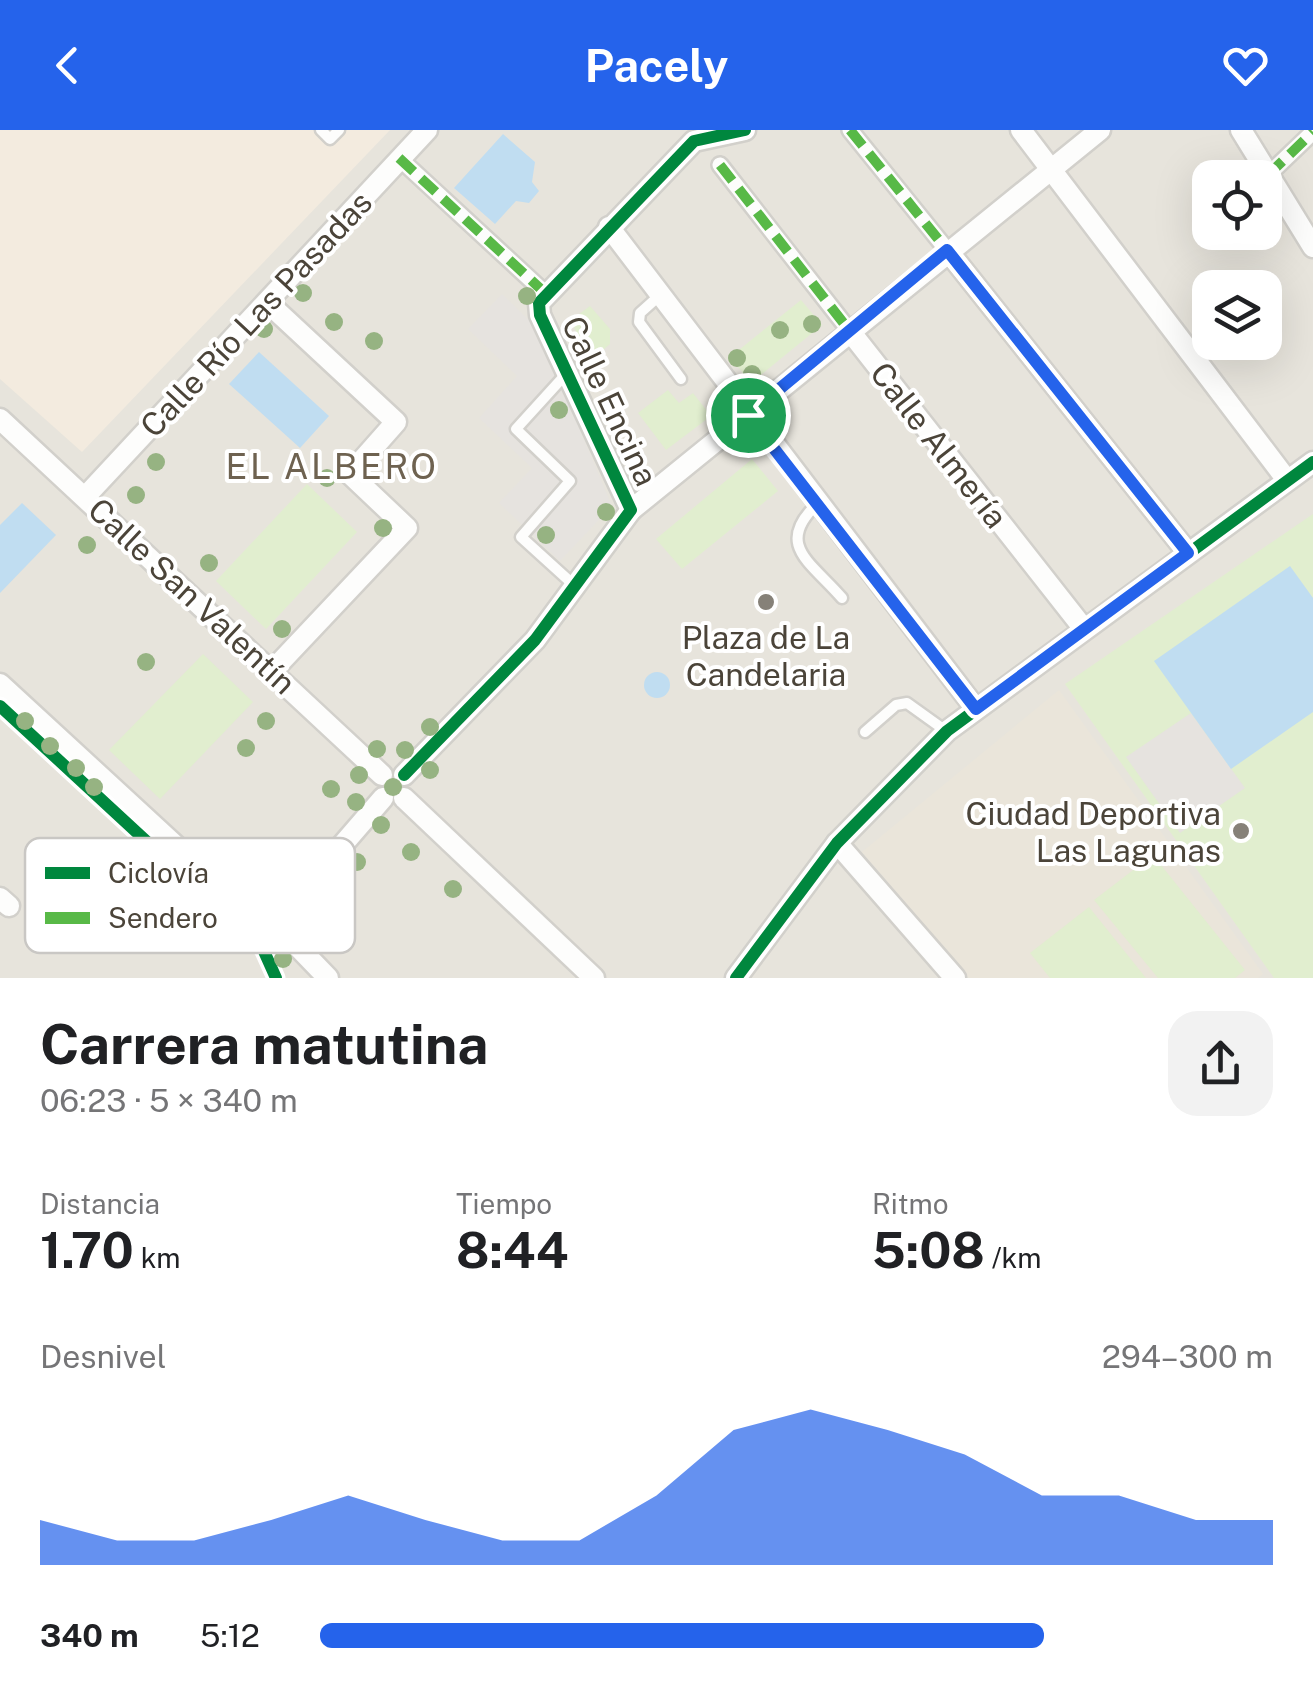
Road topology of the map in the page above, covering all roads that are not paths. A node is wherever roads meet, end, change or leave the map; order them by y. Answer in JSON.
{"nodes":[{"id":1,"x":320,"y":130,"type":"edge"},
{"id":2,"x":339,"y":130,"type":"edge"},
{"id":3,"x":426,"y":130,"type":"edge"},
{"id":4,"x":744,"y":130,"type":"edge"},
{"id":5,"x":850,"y":130,"type":"edge"},
{"id":6,"x":1021,"y":130,"type":"edge"},
{"id":7,"x":1100,"y":130,"type":"edge"},
{"id":8,"x":1241,"y":130,"type":"edge"},
{"id":9,"x":1313,"y":132,"type":"edge"},
{"id":10,"x":695,"y":135,"type":"edge"},
{"id":11,"x":400,"y":158,"type":"junction"},
{"id":12,"x":1259,"y":160,"type":"edge"},
{"id":13,"x":1282,"y":162,"type":"edge"},
{"id":14,"x":720,"y":166,"type":"dead end"},
{"id":15,"x":1050,"y":169,"type":"junction"},
{"id":16,"x":1282,"y":197,"type":"edge"},
{"id":17,"x":609,"y":227,"type":"junction"},
{"id":18,"x":1313,"y":247,"type":"edge"},
{"id":19,"x":947,"y":250,"type":"junction"},
{"id":20,"x":545,"y":293,"type":"junction"},
{"id":21,"x":660,"y":296,"type":"junction"},
{"id":22,"x":268,"y":304,"type":"junction"},
{"id":23,"x":849,"y":330,"type":"junction"},
{"id":24,"x":566,"y":374,"type":"junction"},
{"id":25,"x":681,"y":379,"type":"dead end"},
{"id":26,"x":748,"y":415,"type":"junction"},
{"id":27,"x":0,"y":419,"type":"edge"},
{"id":28,"x":1313,"y":462,"type":"edge"},
{"id":29,"x":1287,"y":480,"type":"junction"},
{"id":30,"x":85,"y":497,"type":"junction"},
{"id":31,"x":817,"y":504,"type":"junction"},
{"id":32,"x":631,"y":510,"type":"junction"},
{"id":33,"x":1188,"y":553,"type":"junction"},
{"id":34,"x":575,"y":586,"type":"junction"},
{"id":35,"x":842,"y":598,"type":"dead end"},
{"id":36,"x":1084,"y":630,"type":"junction"},
{"id":37,"x":272,"y":671,"type":"junction"},
{"id":38,"x":0,"y":684,"type":"edge"},
{"id":39,"x":976,"y":709,"type":"junction"},
{"id":40,"x":865,"y":732,"type":"dead end"},
{"id":41,"x":947,"y":732,"type":"junction"},
{"id":42,"x":404,"y":774,"type":"junction"},
{"id":43,"x":382,"y":775,"type":"junction"},
{"id":44,"x":394,"y":798,"type":"junction"},
{"id":45,"x":167,"y":838,"type":"edge"},
{"id":46,"x":355,"y":839,"type":"edge"},
{"id":47,"x":837,"y":842,"type":"junction"},
{"id":48,"x":304,"y":953,"type":"edge"},
{"id":49,"x":328,"y":978,"type":"edge"},
{"id":50,"x":594,"y":978,"type":"edge"},
{"id":51,"x":736,"y":978,"type":"edge"},
{"id":52,"x":955,"y":978,"type":"edge"}],
"edges":[{"from":1,"to":2,"type":"lane"},
{"from":3,"to":11,"type":"street","name":"Calle Río Las Pasadas"},
{"from":4,"to":10,"type":"street","name":"Calle Encina"},
{"from":5,"to":19,"type":"street"},
{"from":6,"to":15,"type":"street"},
{"from":7,"to":15,"type":"street"},
{"from":8,"to":12,"type":"street"},
{"from":9,"to":13,"type":"street"},
{"from":10,"to":17,"type":"street","name":"Calle Encina"},
{"from":11,"to":20,"type":"street"},
{"from":11,"to":22,"type":"street","name":"Calle Río Las Pasadas"},
{"from":14,"to":23,"type":"street","name":"Calle Almería"},
{"from":15,"to":19,"type":"street"},
{"from":15,"to":29,"type":"street"},
{"from":16,"to":18,"type":"street"},
{"from":17,"to":20,"type":"street","name":"Calle Encina"},
{"from":17,"to":21,"type":"street"},
{"from":19,"to":23,"type":"street"},
{"from":19,"to":33,"type":"street"},
{"from":20,"to":24,"type":"street","name":"Calle Encina"},
{"from":21,"to":25,"type":"lane"},
{"from":21,"to":26,"type":"street"},
{"from":22,"to":30,"type":"street","name":"Calle Río Las Pasadas"},
{"from":22,"to":37,"type":"street"},
{"from":23,"to":26,"type":"street"},
{"from":23,"to":36,"type":"street","name":"Calle Almería"},
{"from":24,"to":32,"type":"street","name":"Calle Encina"},
{"from":24,"to":34,"type":"lane"},
{"from":26,"to":31,"type":"street"},
{"from":26,"to":32,"type":"street"},
{"from":27,"to":30,"type":"street","name":"Calle San Valentín"},
{"from":28,"to":29,"type":"street"},
{"from":29,"to":33,"type":"street"},
{"from":30,"to":37,"type":"street","name":"Calle San Valentín"},
{"from":31,"to":35,"type":"lane"},
{"from":31,"to":39,"type":"street"},
{"from":32,"to":34,"type":"street","name":"Calle Encina"},
{"from":33,"to":36,"type":"street"},
{"from":34,"to":42,"type":"street","name":"Calle Encina"},
{"from":36,"to":39,"type":"street"},
{"from":37,"to":43,"type":"street","name":"Calle San Valentín"},
{"from":38,"to":45,"type":"street"},
{"from":39,"to":41,"type":"street"},
{"from":40,"to":41,"type":"lane"},
{"from":41,"to":47,"type":"street"},
{"from":42,"to":43,"type":"street"},
{"from":42,"to":44,"type":"street"},
{"from":43,"to":44,"type":"street"},
{"from":44,"to":46,"type":"street"},
{"from":44,"to":50,"type":"street"},
{"from":47,"to":51,"type":"street"},
{"from":47,"to":52,"type":"street"},
{"from":48,"to":49,"type":"street"}]}
